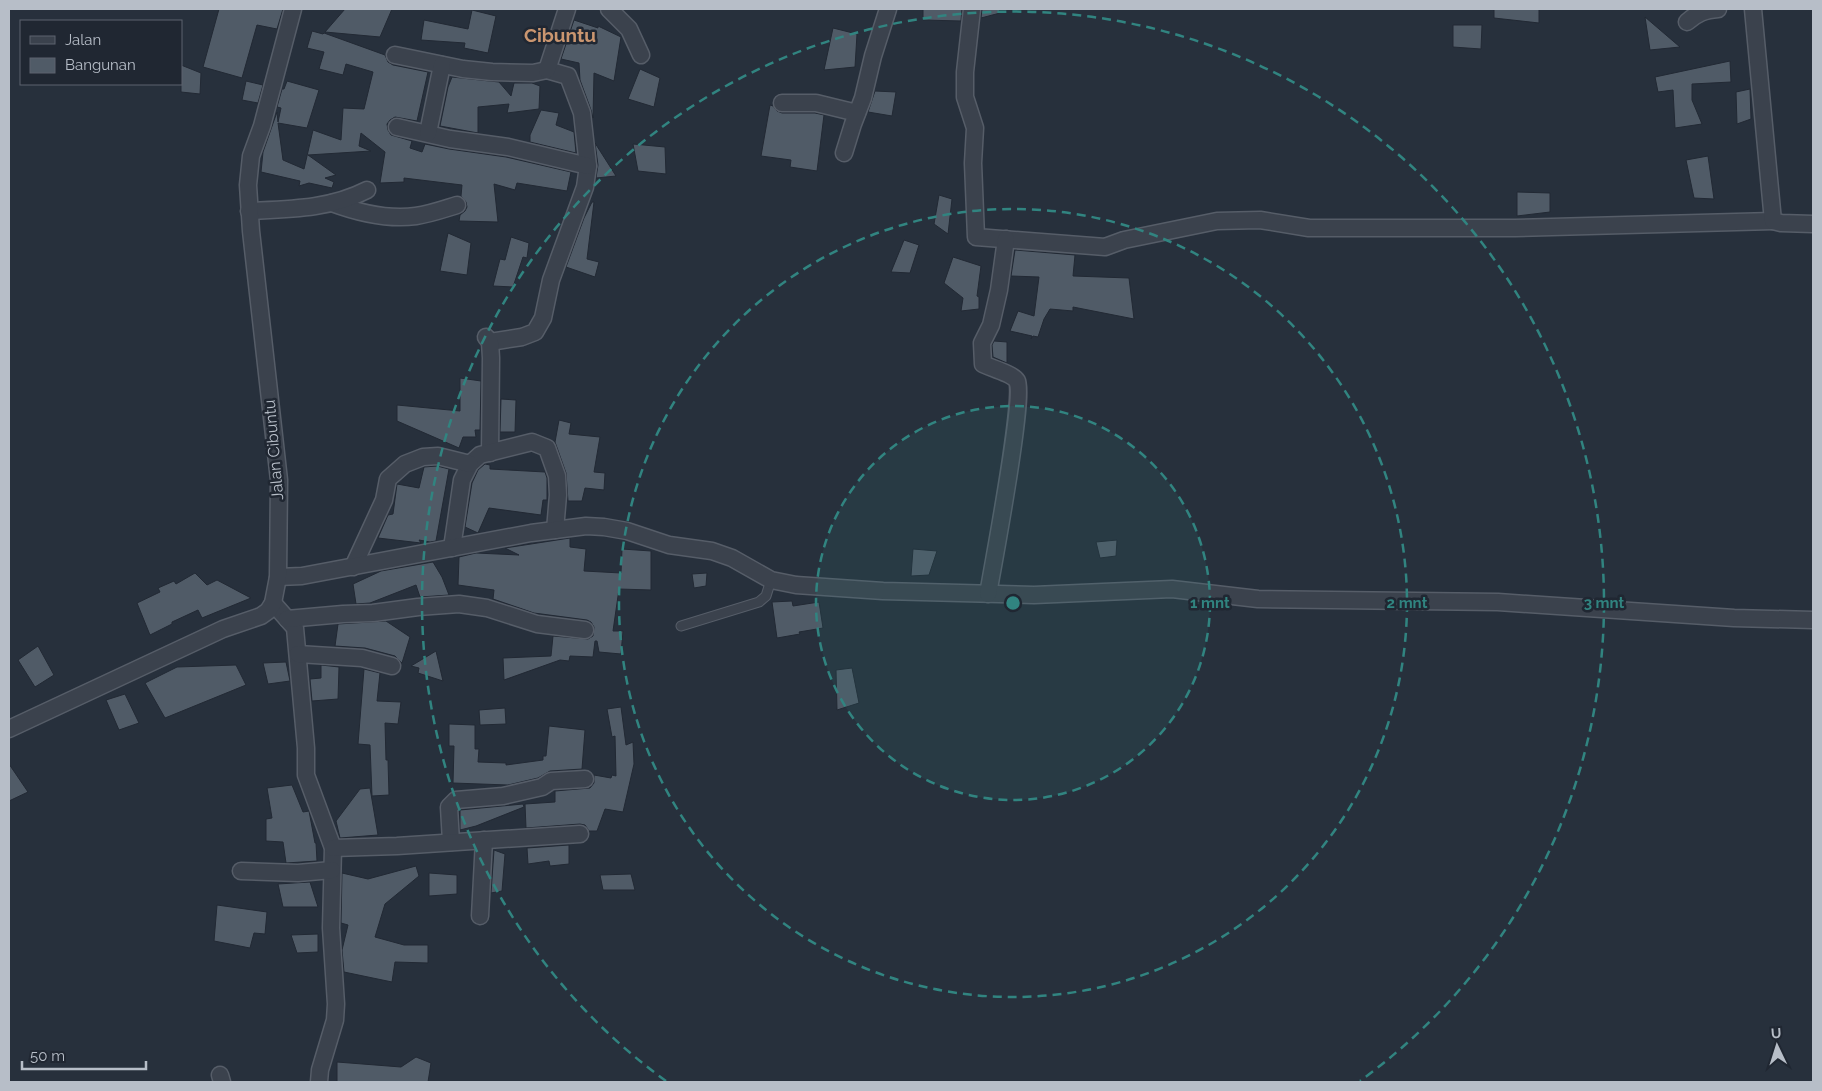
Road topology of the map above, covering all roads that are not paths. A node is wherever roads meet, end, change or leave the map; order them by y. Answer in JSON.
{"nodes":[{"id":1,"x":292,"y":9,"type":"edge"},
{"id":2,"x":567,"y":9,"type":"edge"},
{"id":3,"x":610,"y":9,"type":"edge"},
{"id":4,"x":888,"y":9,"type":"edge"},
{"id":5,"x":972,"y":9,"type":"edge"},
{"id":6,"x":1718,"y":9,"type":"edge"},
{"id":7,"x":1753,"y":9,"type":"edge"},
{"id":8,"x":1687,"y":22,"type":"dead end"},
{"id":9,"x":395,"y":55,"type":"dead end"},
{"id":10,"x":641,"y":55,"type":"dead end"},
{"id":11,"x":442,"y":65,"type":"junction"},
{"id":12,"x":548,"y":70,"type":"junction"},
{"id":13,"x":782,"y":103,"type":"dead end"},
{"id":14,"x":857,"y":114,"type":"junction"},
{"id":15,"x":397,"y":127,"type":"dead end"},
{"id":16,"x":428,"y":133,"type":"junction"},
{"id":17,"x":844,"y":153,"type":"dead end"},
{"id":18,"x":588,"y":166,"type":"junction"},
{"id":19,"x":367,"y":190,"type":"dead end"},
{"id":20,"x":332,"y":204,"type":"junction"},
{"id":21,"x":457,"y":205,"type":"dead end"},
{"id":22,"x":249,"y":211,"type":"junction"},
{"id":23,"x":1773,"y":221,"type":"junction"},
{"id":24,"x":1813,"y":224,"type":"edge"},
{"id":25,"x":1006,"y":239,"type":"junction"},
{"id":26,"x":490,"y":452,"type":"junction"},
{"id":27,"x":470,"y":464,"type":"junction"},
{"id":28,"x":555,"y":530,"type":"junction"},
{"id":29,"x":452,"y":548,"type":"junction"},
{"id":30,"x":352,"y":567,"type":"junction"},
{"id":31,"x":278,"y":577,"type":"junction"},
{"id":32,"x":771,"y":580,"type":"junction"},
{"id":33,"x":988,"y":594,"type":"junction"},
{"id":34,"x":273,"y":603,"type":"junction"},
{"id":35,"x":287,"y":619,"type":"junction"},
{"id":36,"x":1813,"y":620,"type":"edge"},
{"id":37,"x":681,"y":626,"type":"dead end"},
{"id":38,"x":585,"y":630,"type":"dead end"},
{"id":39,"x":298,"y":654,"type":"junction"},
{"id":40,"x":392,"y":666,"type":"dead end"},
{"id":41,"x":9,"y":729,"type":"edge"},
{"id":42,"x":585,"y":779,"type":"dead end"},
{"id":43,"x":580,"y":834,"type":"dead end"},
{"id":44,"x":484,"y":840,"type":"junction"},
{"id":45,"x":451,"y":842,"type":"junction"},
{"id":46,"x":333,"y":848,"type":"junction"},
{"id":47,"x":332,"y":870,"type":"junction"},
{"id":48,"x":240,"y":871,"type":"dead end"},
{"id":49,"x":480,"y":916,"type":"dead end"},
{"id":50,"x":319,"y":1082,"type":"edge"}],
"edges":[{"from":1,"to":22,"type":"street","name":"Jalan Cibuntu"},
{"from":2,"to":12,"type":"street"},
{"from":3,"to":10,"type":"street"},
{"from":4,"to":14,"type":"street"},
{"from":5,"to":25,"type":"street"},
{"from":6,"to":8,"type":"street"},
{"from":7,"to":23,"type":"street"},
{"from":9,"to":11,"type":"street"},
{"from":11,"to":12,"type":"street"},
{"from":11,"to":16,"type":"street"},
{"from":12,"to":18,"type":"street"},
{"from":13,"to":14,"type":"street"},
{"from":14,"to":17,"type":"street"},
{"from":15,"to":16,"type":"street"},
{"from":16,"to":18,"type":"street"},
{"from":18,"to":26,"type":"street"},
{"from":19,"to":20,"type":"street"},
{"from":20,"to":21,"type":"street"},
{"from":20,"to":22,"type":"street"},
{"from":22,"to":31,"type":"street","name":"Jalan Cibuntu"},
{"from":23,"to":24,"type":"street"},
{"from":23,"to":25,"type":"street"},
{"from":25,"to":33,"type":"street"},
{"from":26,"to":27,"type":"street"},
{"from":26,"to":28,"type":"street"},
{"from":27,"to":29,"type":"street"},
{"from":27,"to":30,"type":"street"},
{"from":28,"to":29,"type":"street"},
{"from":28,"to":32,"type":"street"},
{"from":29,"to":30,"type":"street"},
{"from":30,"to":31,"type":"street"},
{"from":31,"to":34,"type":"street","name":"Jalan Cibuntu"},
{"from":32,"to":33,"type":"street"},
{"from":32,"to":37,"type":"lane"},
{"from":33,"to":36,"type":"street"},
{"from":34,"to":35,"type":"street"},
{"from":34,"to":41,"type":"street"},
{"from":35,"to":38,"type":"street"},
{"from":35,"to":39,"type":"street"},
{"from":39,"to":40,"type":"street"},
{"from":39,"to":46,"type":"street"},
{"from":42,"to":45,"type":"street"},
{"from":43,"to":44,"type":"street"},
{"from":44,"to":45,"type":"street"},
{"from":44,"to":49,"type":"street"},
{"from":45,"to":46,"type":"street"},
{"from":46,"to":47,"type":"street"},
{"from":47,"to":48,"type":"street"},
{"from":47,"to":50,"type":"street"}]}
